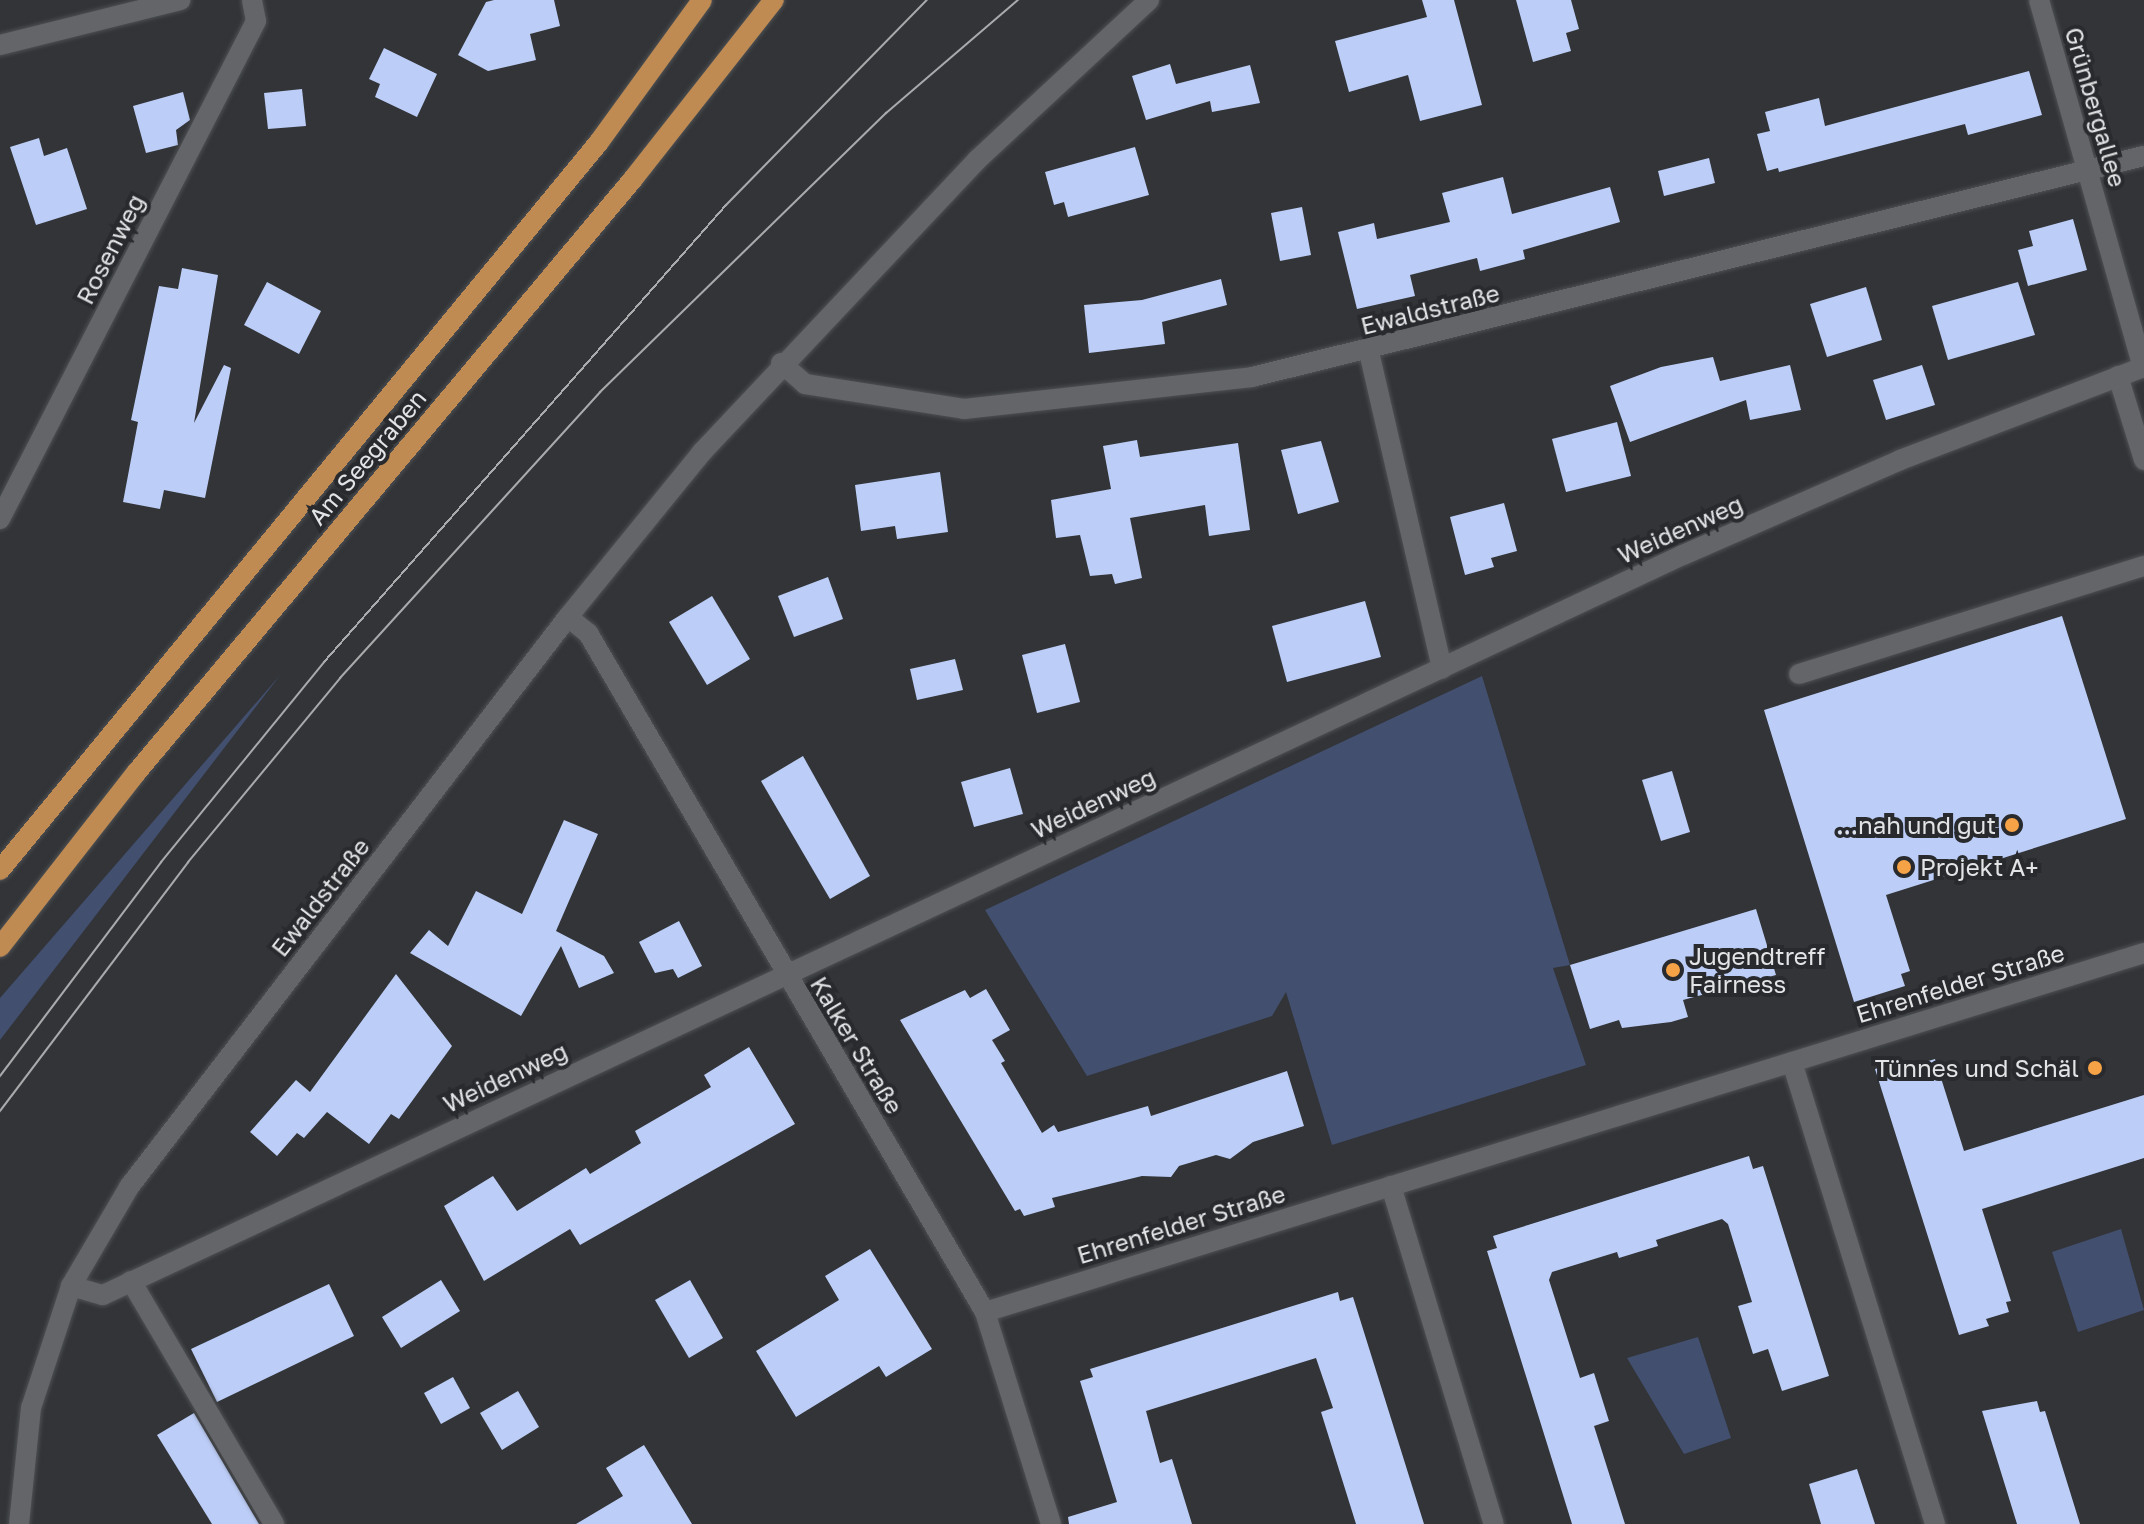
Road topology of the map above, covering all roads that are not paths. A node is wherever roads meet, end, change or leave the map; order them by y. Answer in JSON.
{"nodes":[{"id":1,"x":180,"y":0,"type":"edge"},
{"id":2,"x":252,"y":0,"type":"edge"},
{"id":3,"x":702,"y":0,"type":"edge"},
{"id":4,"x":774,"y":0,"type":"edge"},
{"id":5,"x":1149,"y":0,"type":"edge"},
{"id":6,"x":2039,"y":0,"type":"edge"},
{"id":7,"x":0,"y":45,"type":"edge"},
{"id":8,"x":2144,"y":156,"type":"edge"},
{"id":9,"x":2087,"y":171,"type":"junction"},
{"id":10,"x":1369,"y":352,"type":"junction"},
{"id":11,"x":781,"y":363,"type":"junction"},
{"id":12,"x":2143,"y":367,"type":"edge"},
{"id":13,"x":2118,"y":376,"type":"junction"},
{"id":14,"x":2144,"y":460,"type":"edge"},
{"id":15,"x":0,"y":519,"type":"edge"},
{"id":16,"x":2144,"y":566,"type":"edge"},
{"id":17,"x":568,"y":617,"type":"junction"},
{"id":18,"x":1442,"y":669,"type":"junction"},
{"id":19,"x":1799,"y":674,"type":"dead end"},
{"id":20,"x":0,"y":870,"type":"edge"},
{"id":21,"x":0,"y":947,"type":"edge"},
{"id":22,"x":2144,"y":953,"type":"edge"},
{"id":23,"x":785,"y":976,"type":"junction"},
{"id":24,"x":1792,"y":1062,"type":"junction"},
{"id":25,"x":1391,"y":1186,"type":"junction"},
{"id":26,"x":131,"y":1281,"type":"junction"},
{"id":27,"x":71,"y":1286,"type":"junction"},
{"id":28,"x":985,"y":1312,"type":"junction"},
{"id":29,"x":19,"y":1524,"type":"edge"},
{"id":30,"x":274,"y":1524,"type":"edge"},
{"id":31,"x":1051,"y":1524,"type":"edge"},
{"id":32,"x":1494,"y":1524,"type":"edge"},
{"id":33,"x":1935,"y":1524,"type":"edge"}],
"edges":[{"from":1,"to":7,"type":"street"},
{"from":2,"to":15,"type":"street","name":"Rosenweg"},
{"from":3,"to":20,"type":"main road","name":"Am Seegraben"},
{"from":4,"to":21,"type":"main road","name":"Am Seegraben"},
{"from":5,"to":11,"type":"street","name":"Ewaldstraße"},
{"from":6,"to":9,"type":"street","name":"Grünbergallee"},
{"from":8,"to":9,"type":"street"},
{"from":9,"to":10,"type":"street","name":"Ewaldstraße"},
{"from":9,"to":12,"type":"street","name":"Grünbergallee"},
{"from":10,"to":11,"type":"street","name":"Ewaldstraße"},
{"from":10,"to":18,"type":"street"},
{"from":11,"to":17,"type":"street","name":"Ewaldstraße"},
{"from":12,"to":13,"type":"street","name":"Weidenweg"},
{"from":13,"to":14,"type":"street"},
{"from":13,"to":18,"type":"street","name":"Weidenweg"},
{"from":16,"to":19,"type":"street"},
{"from":17,"to":23,"type":"street","name":"Kalker Straße"},
{"from":17,"to":27,"type":"street","name":"Ewaldstraße"},
{"from":18,"to":23,"type":"street","name":"Weidenweg"},
{"from":22,"to":24,"type":"street","name":"Ehrenfelder Straße"},
{"from":23,"to":26,"type":"street","name":"Weidenweg"},
{"from":23,"to":28,"type":"street","name":"Kalker Straße"},
{"from":24,"to":25,"type":"street","name":"Ehrenfelder Straße"},
{"from":24,"to":33,"type":"street"},
{"from":25,"to":28,"type":"street","name":"Ehrenfelder Straße"},
{"from":25,"to":32,"type":"street"},
{"from":26,"to":27,"type":"street","name":"Weidenweg"},
{"from":26,"to":30,"type":"street"},
{"from":27,"to":29,"type":"street","name":"Ewaldstraße"},
{"from":28,"to":31,"type":"street","name":"Kalker Straße"}]}
